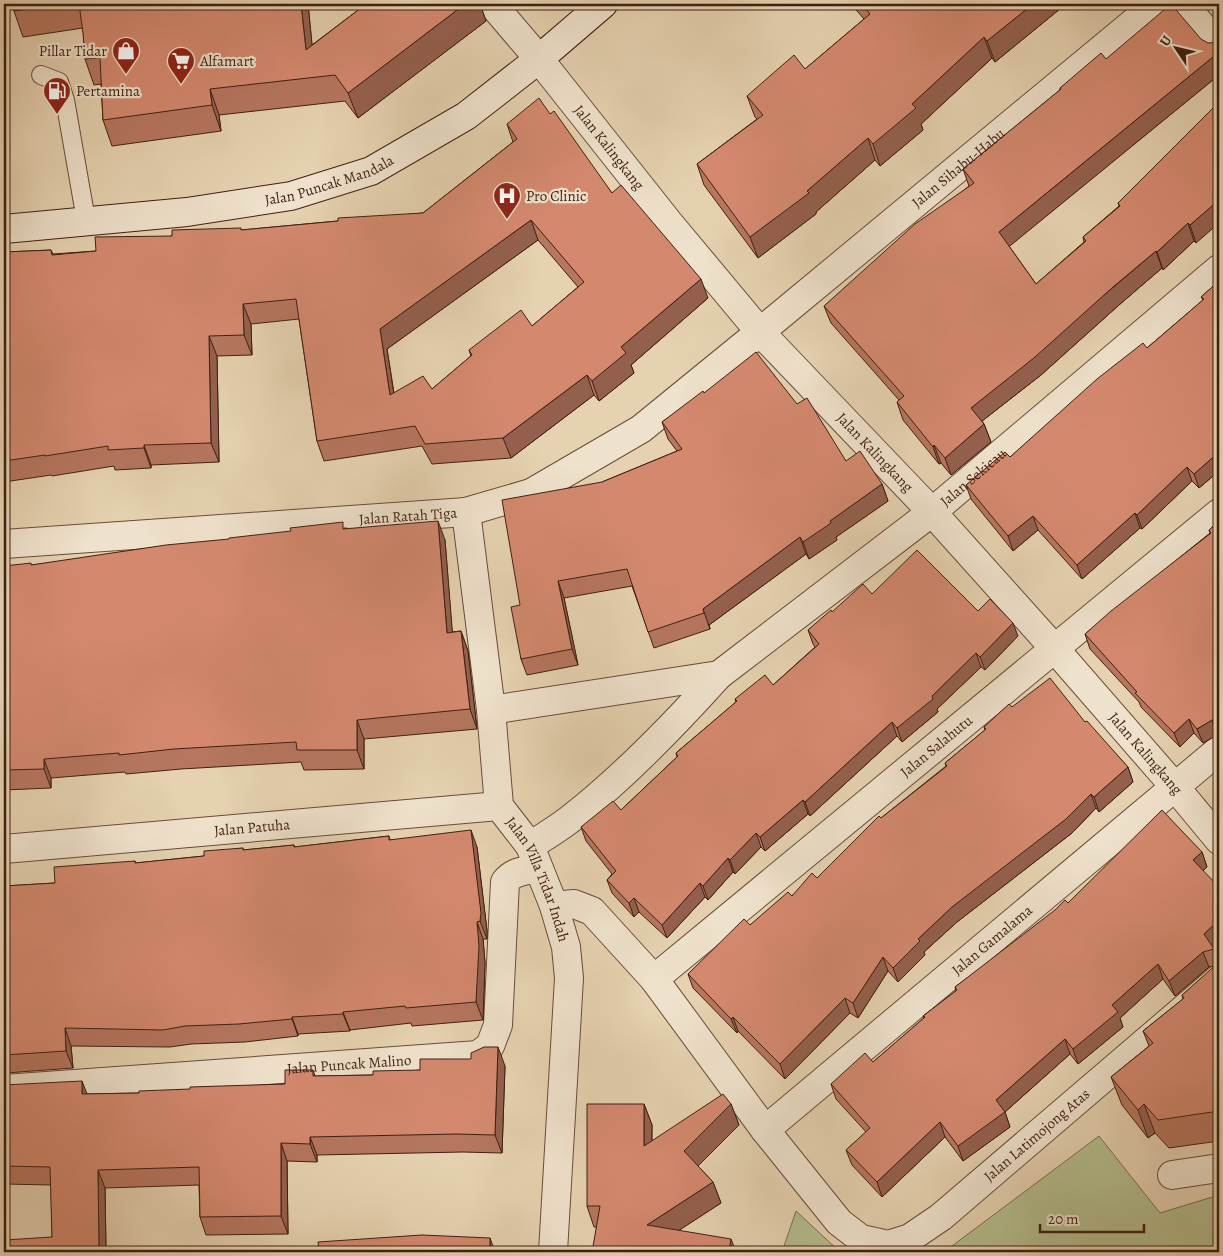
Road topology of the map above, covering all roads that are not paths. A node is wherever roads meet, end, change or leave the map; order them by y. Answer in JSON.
{"nodes":[{"id":1,"x":492,"y":4,"type":"edge"},
{"id":2,"x":602,"y":4,"type":"edge"},
{"id":3,"x":1156,"y":4,"type":"edge"},
{"id":4,"x":1183,"y":4,"type":"edge"},
{"id":5,"x":1219,"y":46,"type":"edge"},
{"id":6,"x":539,"y":59,"type":"junction"},
{"id":7,"x":40,"y":74,"type":"dead end"},
{"id":8,"x":86,"y":220,"type":"junction"},
{"id":9,"x":4,"y":229,"type":"edge"},
{"id":10,"x":1219,"y":269,"type":"edge"},
{"id":11,"x":760,"y":332,"type":"junction"},
{"id":12,"x":466,"y":512,"type":"junction"},
{"id":13,"x":932,"y":512,"type":"junction"},
{"id":14,"x":1219,"y":513,"type":"edge"},
{"id":15,"x":4,"y":544,"type":"edge"},
{"id":16,"x":1054,"y":648,"type":"junction"},
{"id":17,"x":719,"y":675,"type":"junction"},
{"id":18,"x":491,"y":710,"type":"junction"},
{"id":19,"x":1219,"y":750,"type":"edge"},
{"id":20,"x":1176,"y":787,"type":"junction"},
{"id":21,"x":499,"y":806,"type":"junction"},
{"id":22,"x":1219,"y":840,"type":"edge"},
{"id":23,"x":4,"y":849,"type":"edge"},
{"id":24,"x":534,"y":857,"type":"junction"},
{"id":25,"x":554,"y":906,"type":"junction"},
{"id":26,"x":654,"y":979,"type":"junction"},
{"id":27,"x":1219,"y":979,"type":"edge"},
{"id":28,"x":4,"y":1089,"type":"edge"},
{"id":29,"x":765,"y":1130,"type":"junction"},
{"id":30,"x":1219,"y":1168,"type":"edge"},
{"id":31,"x":1172,"y":1175,"type":"dead end"},
{"id":32,"x":553,"y":1252,"type":"edge"}],
"edges":[{"from":1,"to":6,"type":"street","name":"Jalan Kalingkang"},
{"from":2,"to":6,"type":"street","name":"Jalan Puncak Mandala"},
{"from":3,"to":11,"type":"street","name":"Jalan Sihabu-Habu"},
{"from":4,"to":5,"type":"street"},
{"from":6,"to":8,"type":"street","name":"Jalan Puncak Mandala"},
{"from":6,"to":11,"type":"street","name":"Jalan Kalingkang"},
{"from":7,"to":8,"type":"lane"},
{"from":8,"to":9,"type":"street","name":"Jalan Puncak Mandala"},
{"from":10,"to":13,"type":"street","name":"Jalan Sekicau"},
{"from":11,"to":12,"type":"street","name":"Jalan Ratah Tiga"},
{"from":11,"to":13,"type":"street","name":"Jalan Kalingkang"},
{"from":12,"to":15,"type":"street","name":"Jalan Ratah Tiga"},
{"from":12,"to":18,"type":"street","name":"Jalan Villa Tidar Indah"},
{"from":13,"to":16,"type":"street","name":"Jalan Kalingkang"},
{"from":13,"to":17,"type":"street","name":"Jalan Sekicau"},
{"from":14,"to":16,"type":"street","name":"Jalan Salahutu"},
{"from":16,"to":20,"type":"street","name":"Jalan Kalingkang"},
{"from":16,"to":26,"type":"street","name":"Jalan Salahutu"},
{"from":17,"to":18,"type":"street"},
{"from":17,"to":24,"type":"street","name":"Jalan Sekicau"},
{"from":18,"to":21,"type":"street","name":"Jalan Villa Tidar Indah"},
{"from":19,"to":20,"type":"street","name":"Jalan Gamalama"},
{"from":20,"to":22,"type":"street","name":"Jalan Kalingkang"},
{"from":20,"to":29,"type":"street","name":"Jalan Gamalama"},
{"from":21,"to":23,"type":"street","name":"Jalan Patuha"},
{"from":21,"to":24,"type":"street","name":"Jalan Villa Tidar Indah"},
{"from":24,"to":25,"type":"street","name":"Jalan Villa Tidar Indah"},
{"from":24,"to":28,"type":"street","name":"Jalan Puncak Malino"},
{"from":25,"to":26,"type":"street","name":"Jalan Latimojong Atas"},
{"from":25,"to":32,"type":"street","name":"Jalan Villa Tidar Indah"},
{"from":26,"to":29,"type":"street","name":"Jalan Latimojong Atas"},
{"from":27,"to":29,"type":"street","name":"Jalan Latimojong Atas"},
{"from":30,"to":31,"type":"street"}]}
